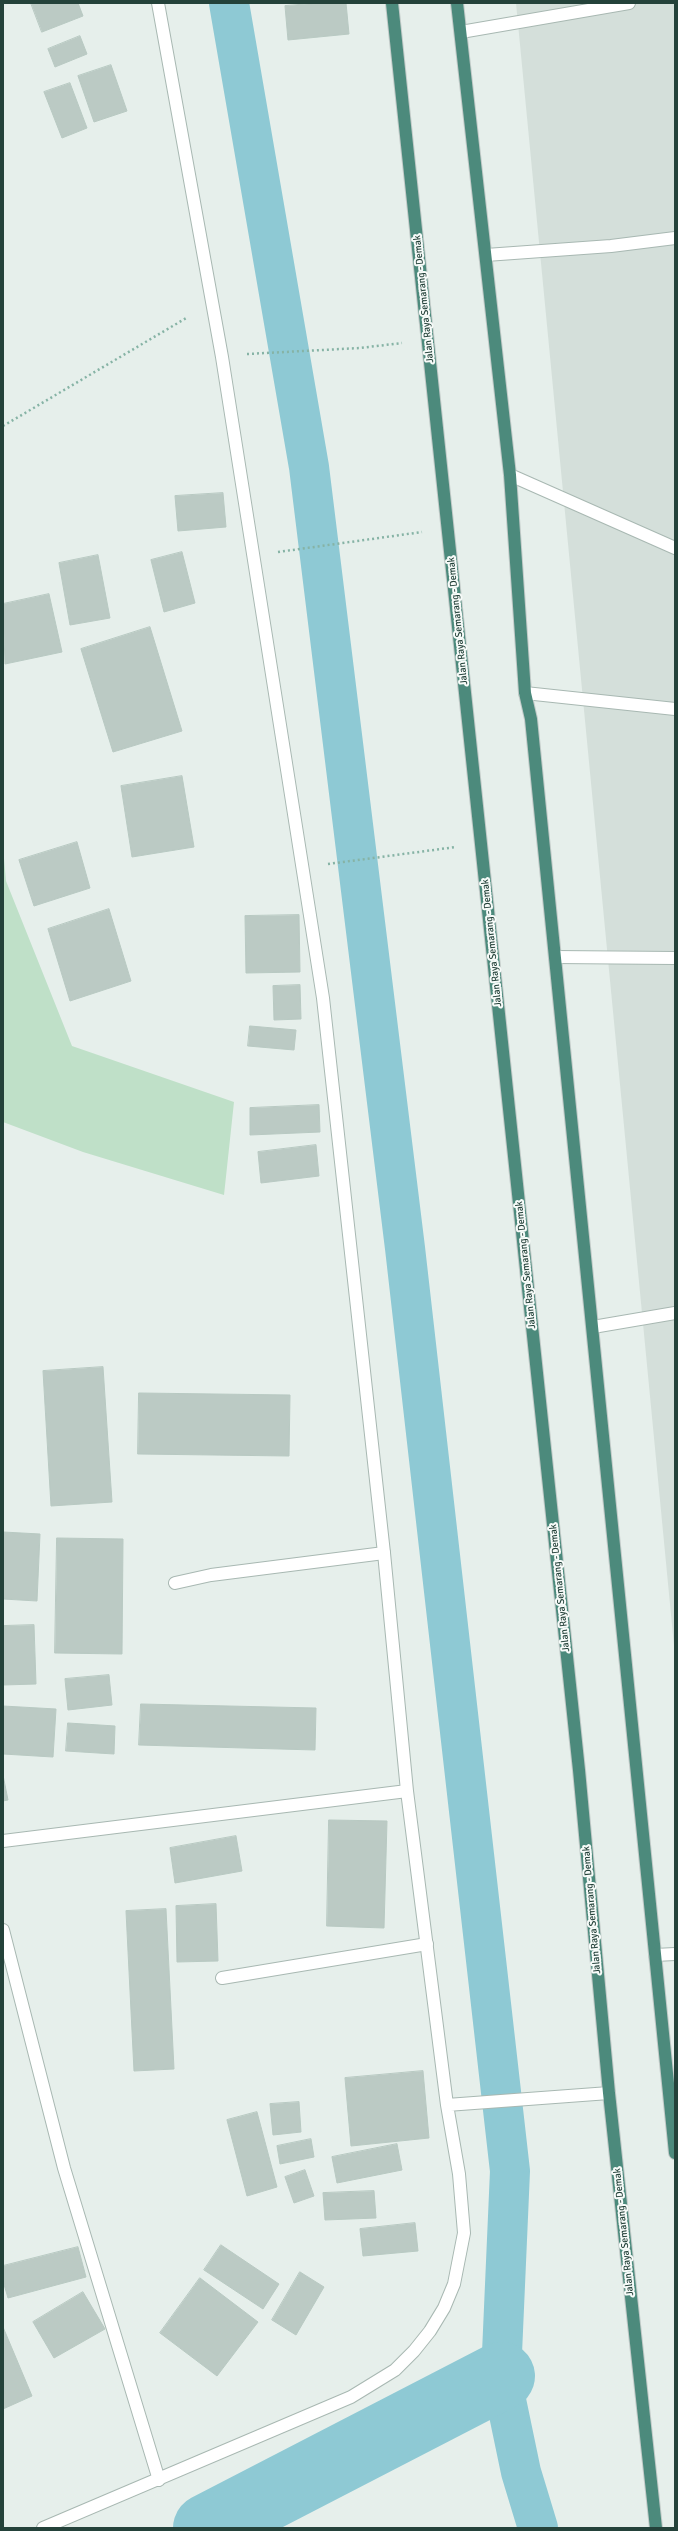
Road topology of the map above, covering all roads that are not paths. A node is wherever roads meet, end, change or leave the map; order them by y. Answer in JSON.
{"nodes":[{"id":1,"x":158,"y":3,"type":"edge"},
{"id":2,"x":392,"y":3,"type":"edge"},
{"id":3,"x":457,"y":3,"type":"edge"},
{"id":4,"x":629,"y":3,"type":"edge"},
{"id":5,"x":580,"y":7,"type":"edge"},
{"id":6,"x":461,"y":32,"type":"junction"},
{"id":7,"x":675,"y":238,"type":"edge"},
{"id":8,"x":486,"y":254,"type":"junction"},
{"id":9,"x":510,"y":475,"type":"junction"},
{"id":10,"x":675,"y":548,"type":"edge"},
{"id":11,"x":525,"y":693,"type":"junction"},
{"id":12,"x":675,"y":709,"type":"edge"},
{"id":13,"x":555,"y":957,"type":"junction"},
{"id":14,"x":675,"y":958,"type":"edge"},
{"id":15,"x":675,"y":1313,"type":"edge"},
{"id":16,"x":593,"y":1327,"type":"junction"},
{"id":17,"x":384,"y":1553,"type":"junction"},
{"id":18,"x":175,"y":1583,"type":"dead end"},
{"id":19,"x":407,"y":1791,"type":"junction"},
{"id":20,"x":3,"y":1841,"type":"edge"},
{"id":21,"x":3,"y":1930,"type":"edge"},
{"id":22,"x":427,"y":1944,"type":"junction"},
{"id":23,"x":675,"y":1954,"type":"edge"},
{"id":24,"x":655,"y":1955,"type":"junction"},
{"id":25,"x":222,"y":1978,"type":"dead end"},
{"id":26,"x":609,"y":2093,"type":"junction"},
{"id":27,"x":447,"y":2105,"type":"junction"},
{"id":28,"x":675,"y":2153,"type":"edge"},
{"id":29,"x":159,"y":2480,"type":"junction"},
{"id":30,"x":43,"y":2528,"type":"edge"},
{"id":31,"x":656,"y":2528,"type":"edge"}],
"edges":[{"from":1,"to":17,"type":"street"},
{"from":2,"to":26,"type":"highway","name":"Jalan Raya Semarang - Demak"},
{"from":3,"to":6,"type":"highway"},
{"from":4,"to":5,"type":"street"},
{"from":5,"to":6,"type":"street"},
{"from":6,"to":8,"type":"highway"},
{"from":7,"to":8,"type":"street"},
{"from":8,"to":9,"type":"highway"},
{"from":9,"to":10,"type":"street"},
{"from":9,"to":11,"type":"highway"},
{"from":11,"to":12,"type":"street"},
{"from":11,"to":13,"type":"highway"},
{"from":13,"to":14,"type":"street"},
{"from":13,"to":16,"type":"highway"},
{"from":15,"to":16,"type":"street"},
{"from":16,"to":24,"type":"highway"},
{"from":17,"to":18,"type":"street"},
{"from":17,"to":19,"type":"street"},
{"from":19,"to":20,"type":"street"},
{"from":19,"to":22,"type":"street"},
{"from":21,"to":29,"type":"street"},
{"from":22,"to":25,"type":"street"},
{"from":22,"to":27,"type":"street"},
{"from":23,"to":24,"type":"street"},
{"from":24,"to":28,"type":"highway"},
{"from":26,"to":27,"type":"street"},
{"from":26,"to":31,"type":"highway","name":"Jalan Raya Semarang - Demak"},
{"from":27,"to":29,"type":"street"},
{"from":29,"to":30,"type":"street"}]}
